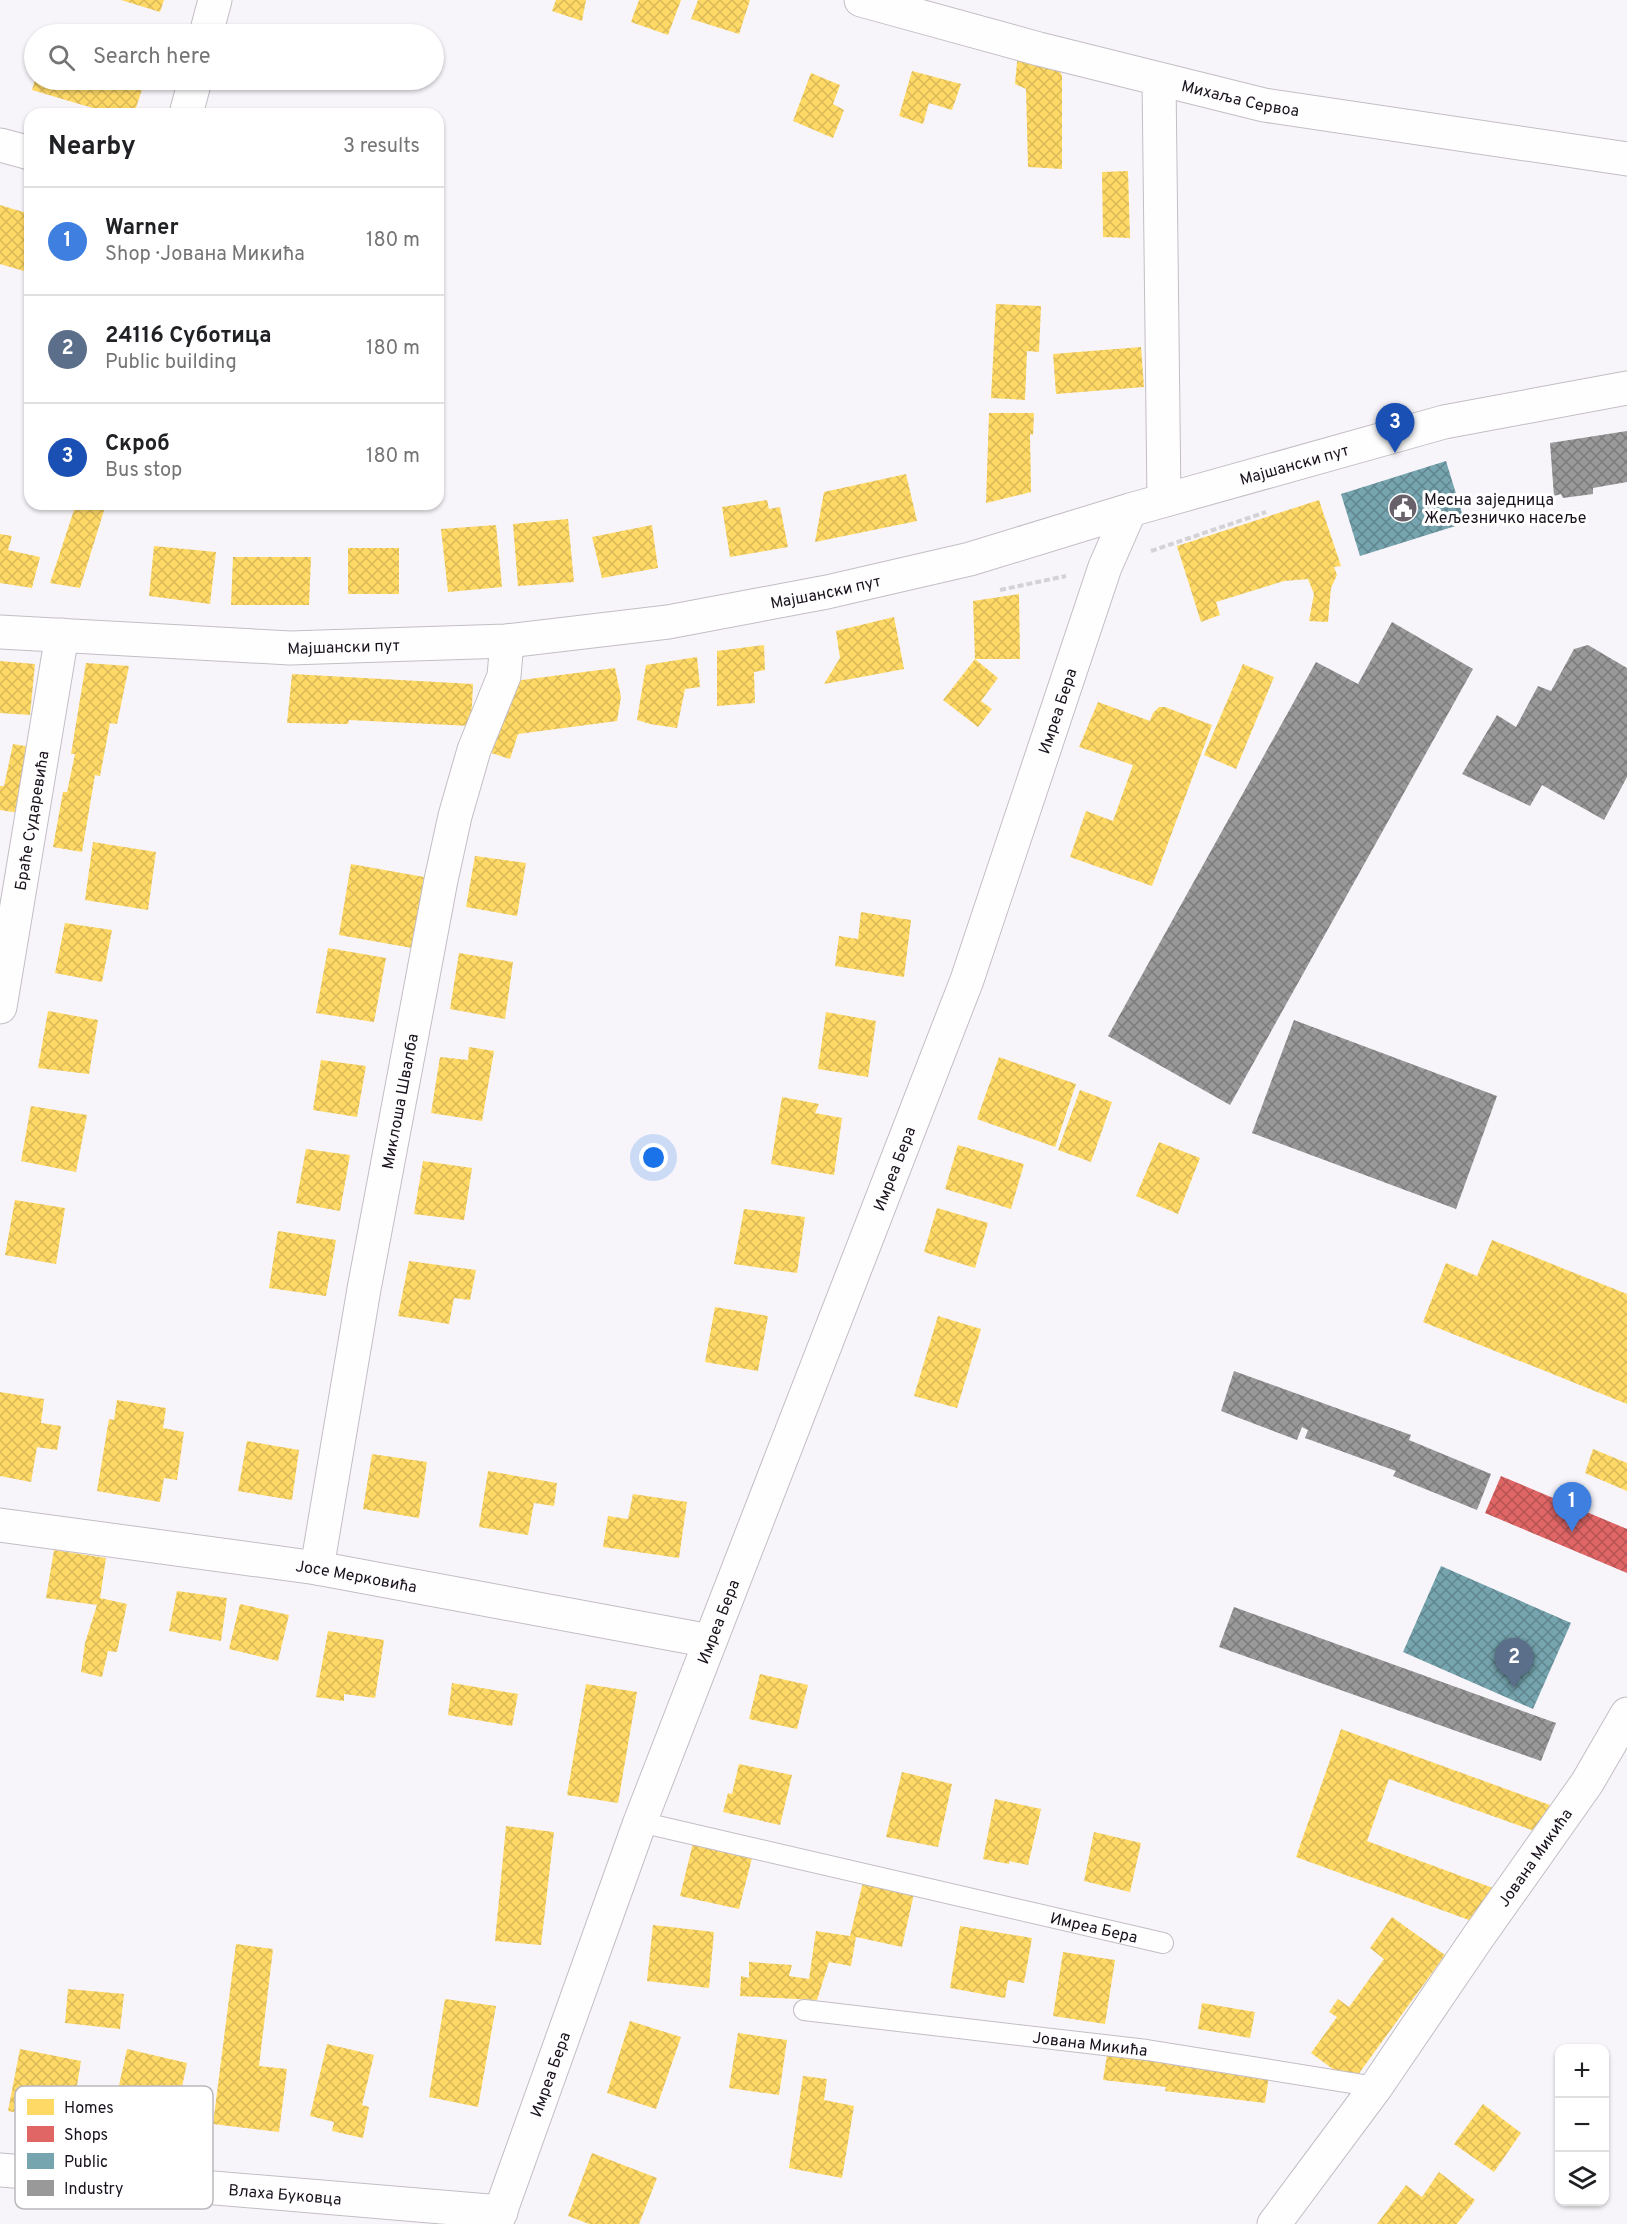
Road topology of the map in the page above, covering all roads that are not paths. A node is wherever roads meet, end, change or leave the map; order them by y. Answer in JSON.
{"nodes":[{"id":1,"x":215,"y":0,"type":"edge"},
{"id":2,"x":861,"y":0,"type":"edge"},
{"id":3,"x":209,"y":24,"type":"edge"},
{"id":4,"x":1159,"y":80,"type":"junction"},
{"id":5,"x":192,"y":90,"type":"edge"},
{"id":6,"x":188,"y":108,"type":"edge"},
{"id":7,"x":0,"y":145,"type":"edge"},
{"id":8,"x":24,"y":151,"type":"edge"},
{"id":9,"x":1627,"y":159,"type":"edge"},
{"id":10,"x":1627,"y":388,"type":"edge"},
{"id":11,"x":1164,"y":500,"type":"junction"},
{"id":12,"x":1130,"y":510,"type":"junction"},
{"id":13,"x":0,"y":632,"type":"edge"},
{"id":14,"x":62,"y":635,"type":"junction"},
{"id":15,"x":507,"y":640,"type":"junction"},
{"id":16,"x":0,"y":1007,"type":"edge"},
{"id":17,"x":0,"y":1525,"type":"edge"},
{"id":18,"x":317,"y":1568,"type":"junction"},
{"id":19,"x":710,"y":1641,"type":"junction"},
{"id":20,"x":1627,"y":1714,"type":"edge"},
{"id":21,"x":640,"y":1822,"type":"junction"},
{"id":22,"x":1163,"y":1943,"type":"dead end"},
{"id":23,"x":804,"y":2010,"type":"dead end"},
{"id":24,"x":1376,"y":2087,"type":"junction"},
{"id":25,"x":0,"y":2170,"type":"edge"},
{"id":26,"x":15,"y":2171,"type":"edge"},
{"id":27,"x":213,"y":2191,"type":"edge"},
{"id":28,"x":498,"y":2218,"type":"edge"},
{"id":29,"x":1274,"y":2224,"type":"edge"}],
"edges":[{"from":1,"to":3,"type":"street"},
{"from":2,"to":4,"type":"street","name":"Михаља Сервоа"},
{"from":4,"to":9,"type":"street","name":"Михаља Сервоа"},
{"from":4,"to":11,"type":"street"},
{"from":5,"to":6,"type":"street"},
{"from":7,"to":8,"type":"street"},
{"from":10,"to":11,"type":"street","name":"Мајшански пут"},
{"from":11,"to":12,"type":"street","name":"Мајшански пут"},
{"from":12,"to":15,"type":"street","name":"Мајшански пут"},
{"from":12,"to":19,"type":"street","name":"Имреа Бера"},
{"from":13,"to":14,"type":"street","name":"Мајшански пут"},
{"from":14,"to":15,"type":"street","name":"Мајшански пут"},
{"from":14,"to":16,"type":"street","name":"Браће Сударевића"},
{"from":15,"to":18,"type":"street","name":"Миклоша Швалба"},
{"from":17,"to":18,"type":"street","name":"Јосе Мерковића"},
{"from":18,"to":19,"type":"street","name":"Јосе Мерковића"},
{"from":19,"to":21,"type":"street","name":"Имреа Бера"},
{"from":20,"to":24,"type":"street","name":"Јована Микића"},
{"from":21,"to":22,"type":"lane","name":"Имреа Бера"},
{"from":21,"to":28,"type":"street","name":"Имреа Бера"},
{"from":23,"to":24,"type":"lane","name":"Јована Микића"},
{"from":24,"to":29,"type":"street","name":"Јована Микића"},
{"from":25,"to":26,"type":"street","name":"Влаха Буковца"},
{"from":27,"to":28,"type":"street","name":"Влаха Буковца"}]}
